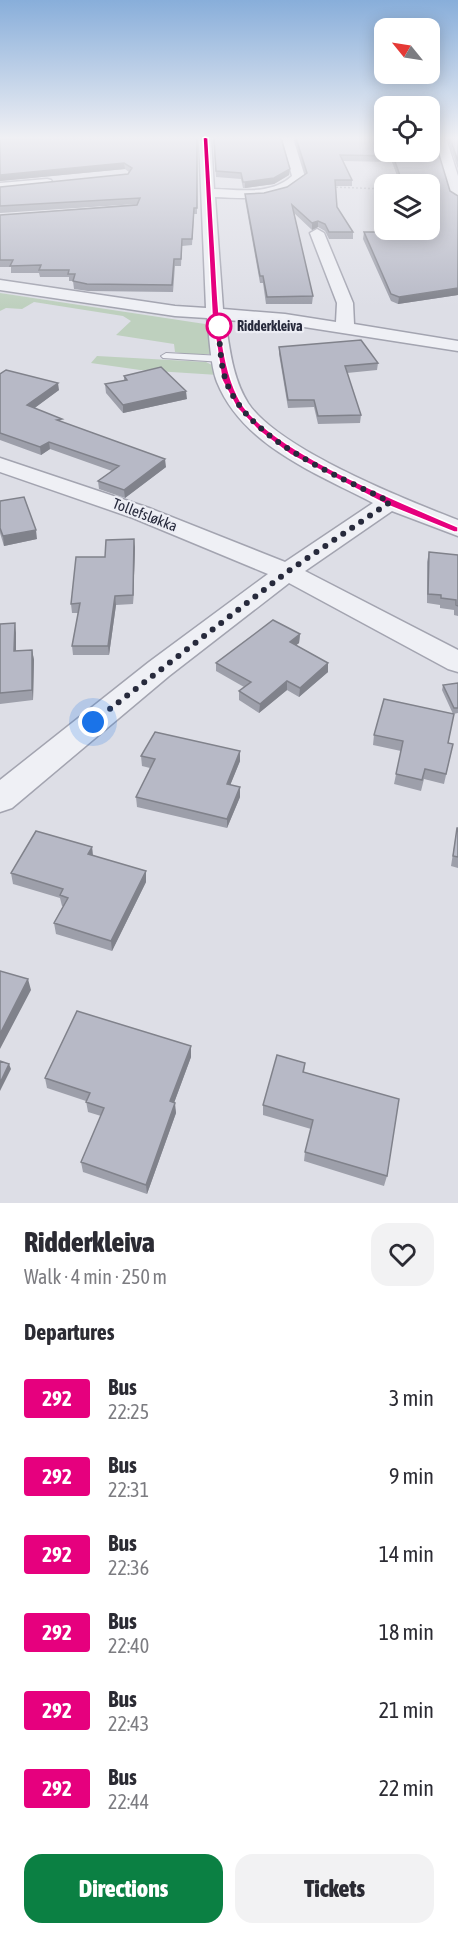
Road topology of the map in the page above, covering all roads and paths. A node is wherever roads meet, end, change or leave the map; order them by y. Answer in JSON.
{"nodes":[{"id":1,"x":210,"y":194,"type":"edge"},
{"id":2,"x":317,"y":233,"type":"edge"},
{"id":3,"x":0,"y":285,"type":"edge"},
{"id":4,"x":215,"y":314,"type":"junction"},
{"id":5,"x":345,"y":327,"type":"junction"},
{"id":6,"x":458,"y":346,"type":"edge"},
{"id":7,"x":166,"y":356,"type":"dead end"},
{"id":8,"x":222,"y":359,"type":"junction"},
{"id":9,"x":0,"y":465,"type":"edge"},
{"id":10,"x":390,"y":502,"type":"junction"},
{"id":11,"x":458,"y":529,"type":"edge"},
{"id":12,"x":287,"y":572,"type":"junction"},
{"id":13,"x":458,"y":662,"type":"edge"},
{"id":14,"x":0,"y":799,"type":"edge"}],
"edges":[{"from":1,"to":4,"type":"street"},
{"from":2,"to":5,"type":"street"},
{"from":3,"to":4,"type":"street"},
{"from":4,"to":5,"type":"street"},
{"from":4,"to":8,"type":"street"},
{"from":5,"to":6,"type":"street"},
{"from":7,"to":8,"type":"lane"},
{"from":8,"to":10,"type":"street"},
{"from":9,"to":12,"type":"street","name":"Tollefsløkka"},
{"from":10,"to":11,"type":"street"},
{"from":10,"to":12,"type":"street"},
{"from":12,"to":13,"type":"street","name":"Tollefsløkka"},
{"from":12,"to":14,"type":"street"}]}
